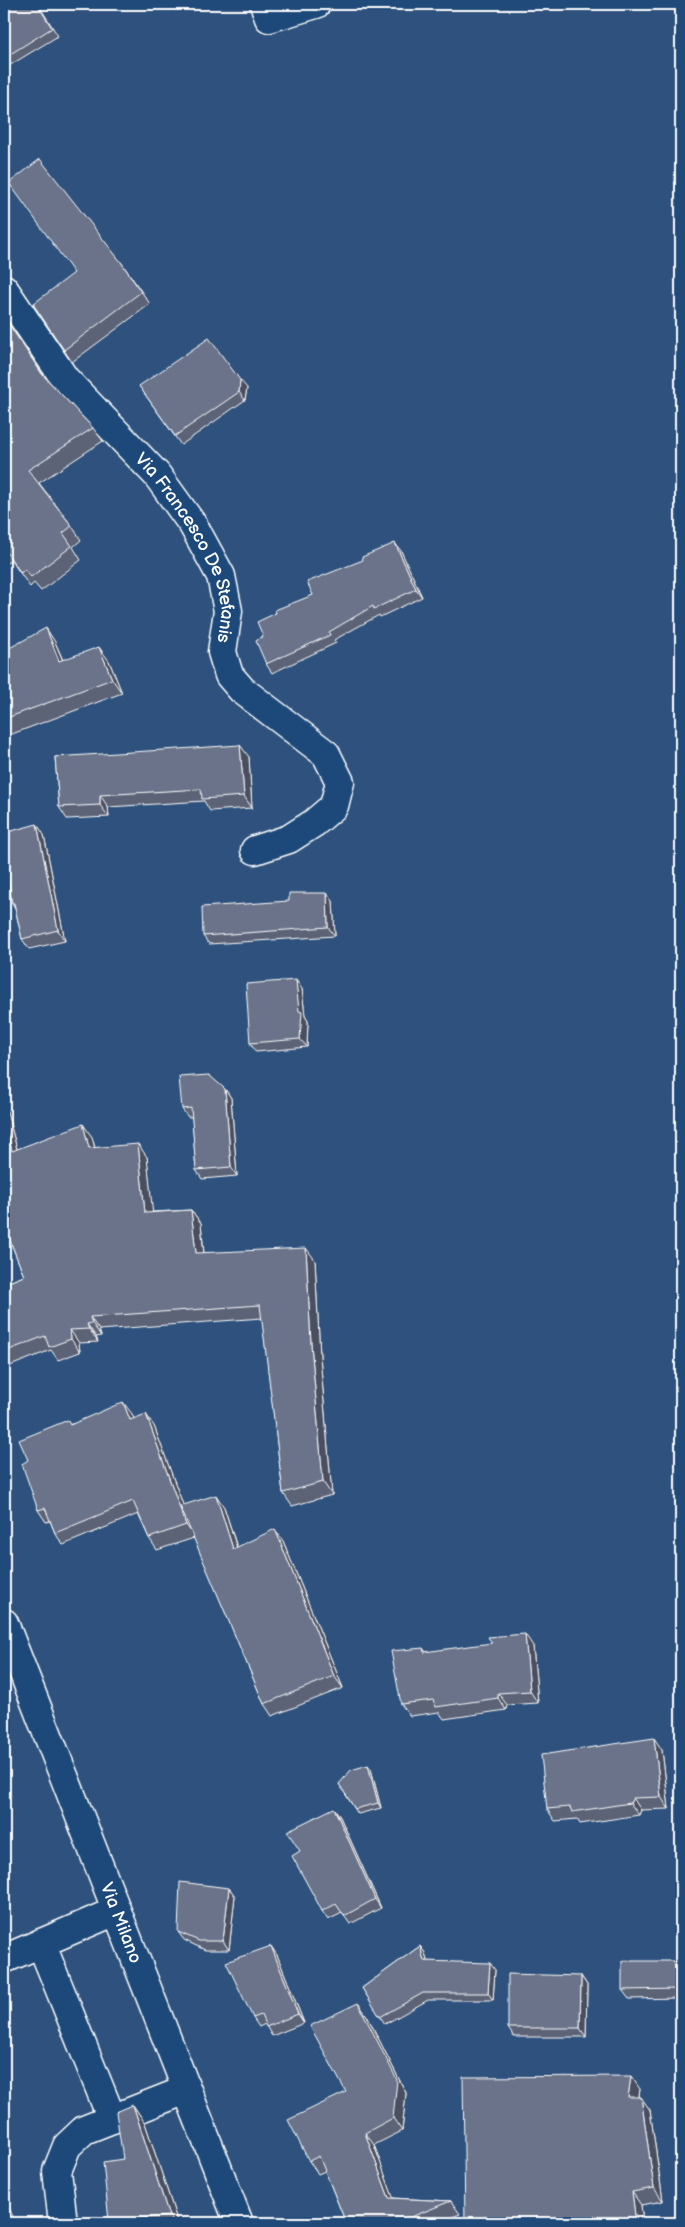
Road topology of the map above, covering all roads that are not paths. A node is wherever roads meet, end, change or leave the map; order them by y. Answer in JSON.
{"nodes":[{"id":1,"x":264,"y":4,"type":"edge"},
{"id":2,"x":316,"y":4,"type":"edge"},
{"id":3,"x":4,"y":289,"type":"edge"},
{"id":4,"x":255,"y":850,"type":"dead end"},
{"id":5,"x":4,"y":1622,"type":"edge"},
{"id":6,"x":116,"y":1911,"type":"junction"},
{"id":7,"x":42,"y":1942,"type":"junction"},
{"id":8,"x":4,"y":1959,"type":"edge"},
{"id":9,"x":186,"y":2090,"type":"junction"},
{"id":10,"x":112,"y":2119,"type":"junction"},
{"id":11,"x":63,"y":2223,"type":"edge"},
{"id":12,"x":238,"y":2223,"type":"edge"}],
"edges":[{"from":1,"to":2,"type":"street"},
{"from":3,"to":4,"type":"street","name":"Via Francesco De Stefanis"},
{"from":5,"to":6,"type":"street","name":"Via Milano"},
{"from":6,"to":7,"type":"street"},
{"from":6,"to":9,"type":"street","name":"Via Milano"},
{"from":7,"to":8,"type":"street"},
{"from":7,"to":10,"type":"street"},
{"from":9,"to":10,"type":"street"},
{"from":9,"to":12,"type":"street","name":"Via Milano"},
{"from":10,"to":11,"type":"street"}]}
